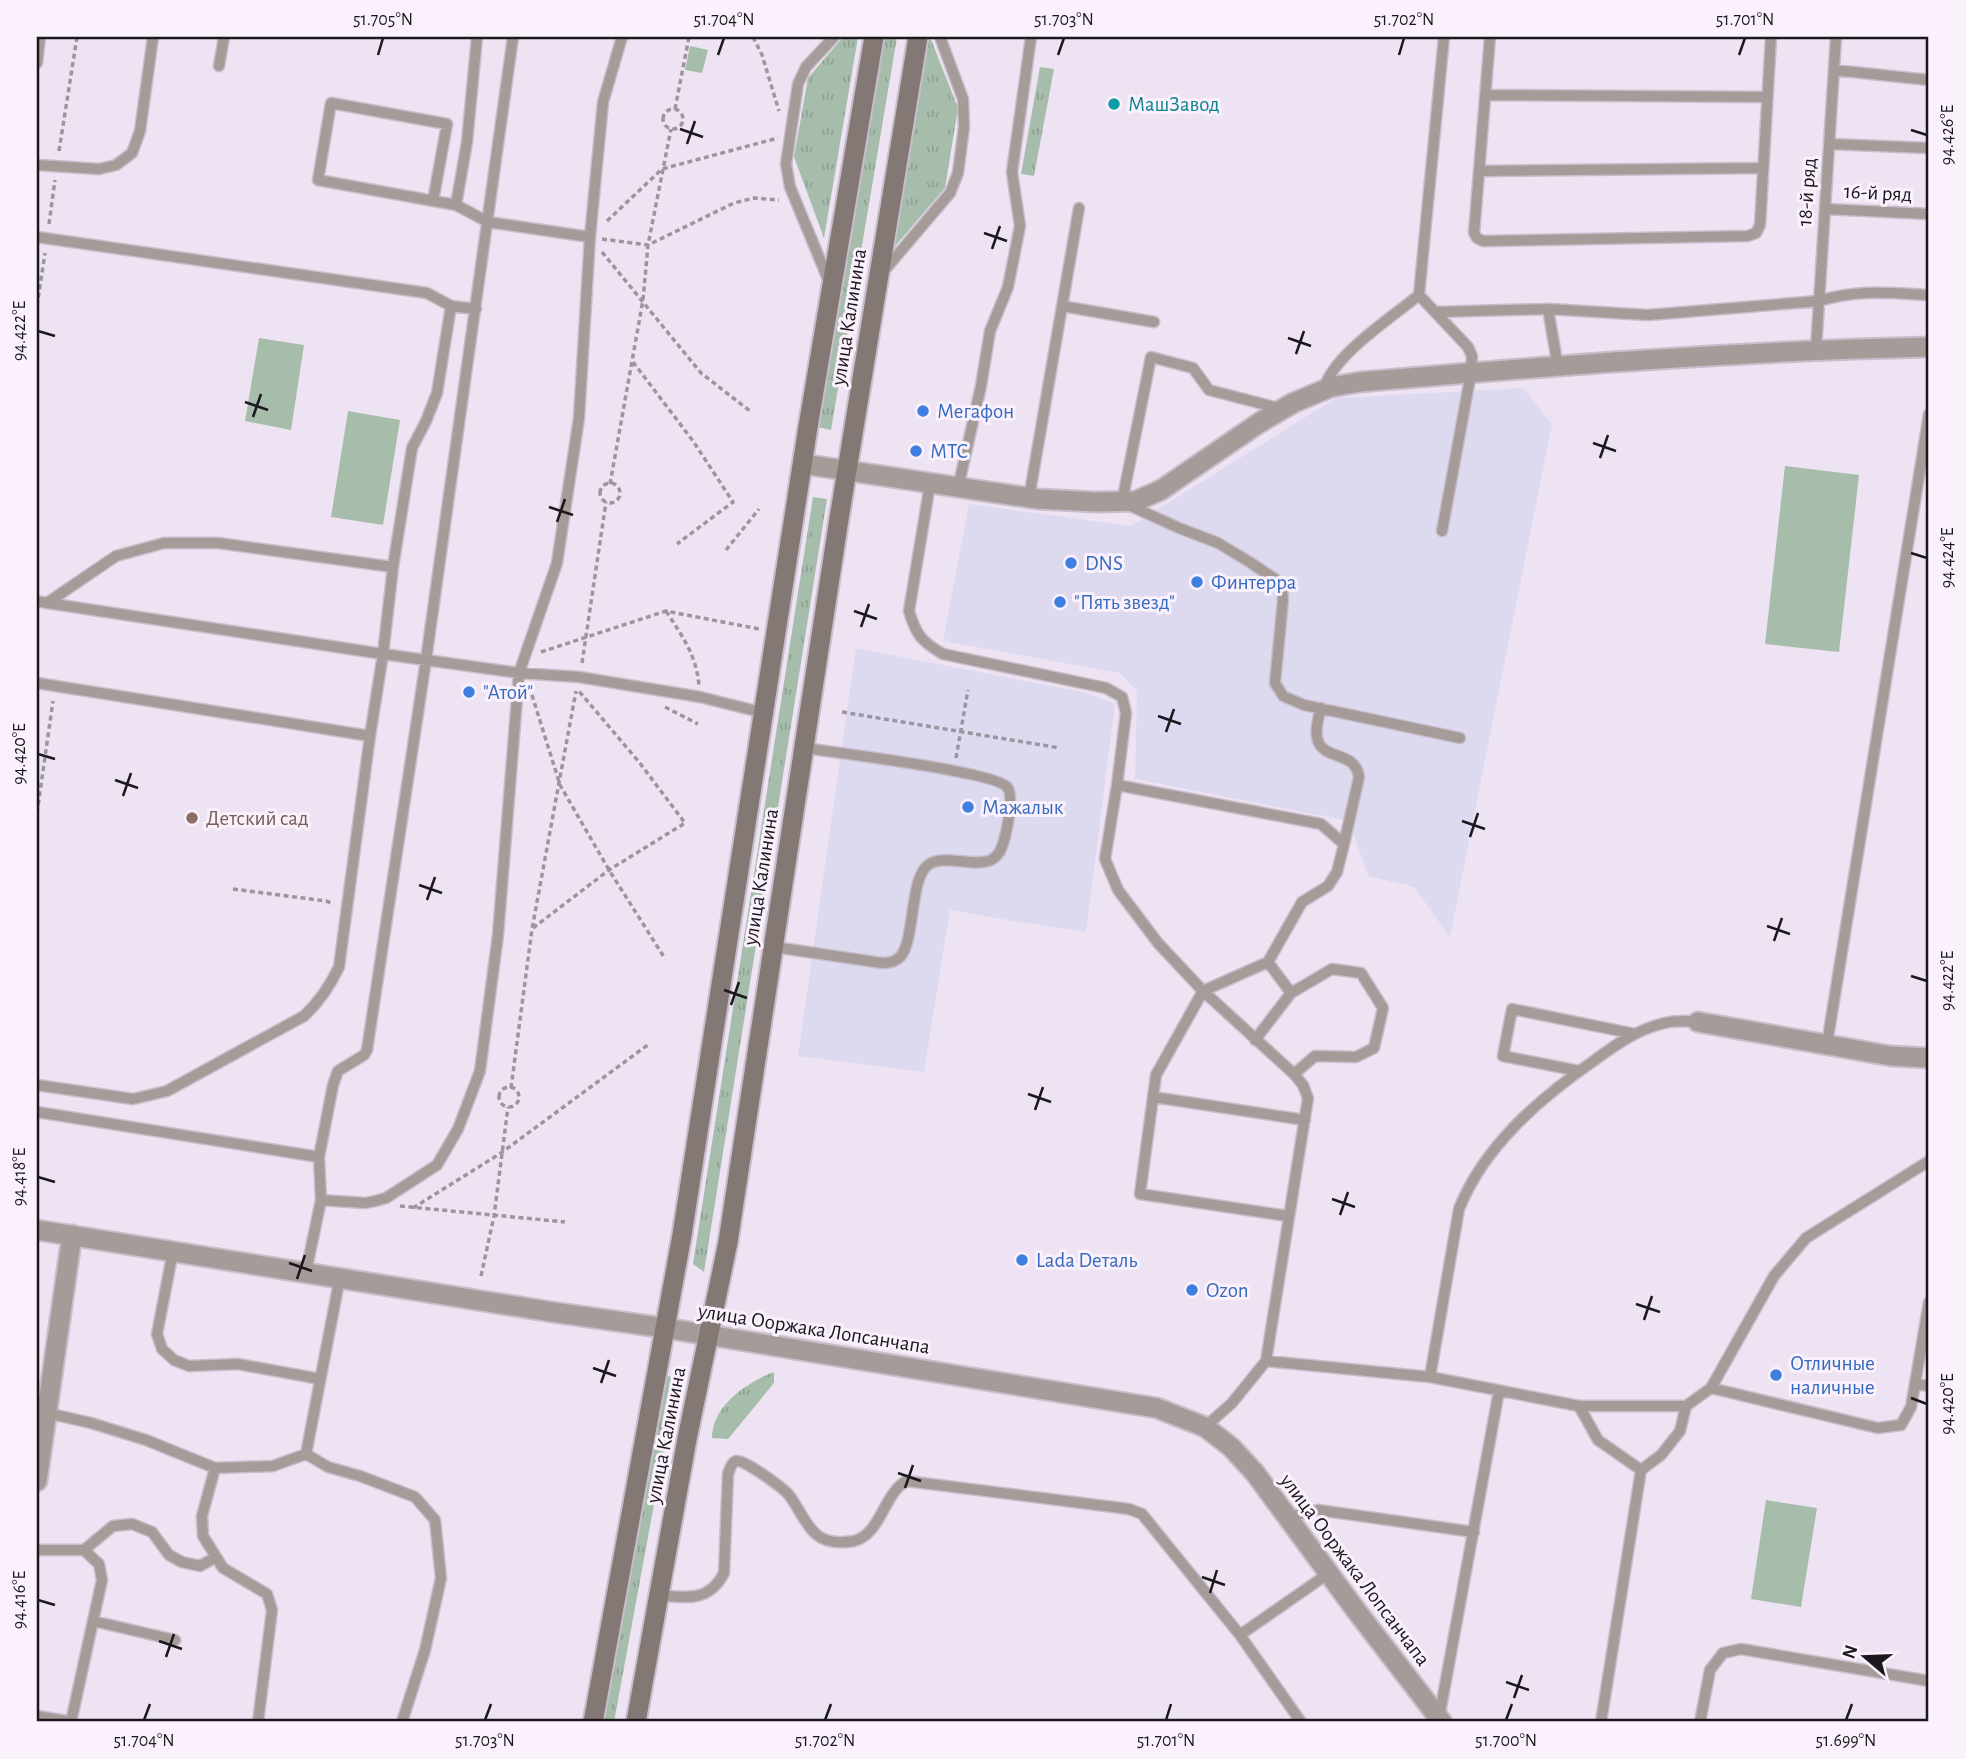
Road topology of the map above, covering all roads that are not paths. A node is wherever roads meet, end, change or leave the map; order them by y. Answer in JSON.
{"nodes":[{"id":1,"x":40,"y":37,"type":"edge"},
{"id":2,"x":153,"y":37,"type":"edge"},
{"id":3,"x":224,"y":37,"type":"edge"},
{"id":4,"x":477,"y":37,"type":"edge"},
{"id":5,"x":513,"y":37,"type":"edge"},
{"id":6,"x":622,"y":37,"type":"edge"},
{"id":7,"x":834,"y":37,"type":"edge"},
{"id":8,"x":874,"y":37,"type":"edge"},
{"id":9,"x":918,"y":37,"type":"edge"},
{"id":10,"x":940,"y":37,"type":"edge"},
{"id":11,"x":1031,"y":37,"type":"edge"},
{"id":12,"x":1444,"y":37,"type":"edge"},
{"id":13,"x":1490,"y":37,"type":"edge"},
{"id":14,"x":1771,"y":37,"type":"edge"},
{"id":15,"x":1836,"y":37,"type":"edge"},
{"id":16,"x":37,"y":63,"type":"edge"},
{"id":17,"x":219,"y":66,"type":"dead end"},
{"id":18,"x":1834,"y":69,"type":"junction"},
{"id":19,"x":1929,"y":80,"type":"edge"},
{"id":20,"x":1485,"y":95,"type":"junction"},
{"id":21,"x":1767,"y":97,"type":"junction"},
{"id":22,"x":1829,"y":144,"type":"junction"},
{"id":23,"x":1929,"y":148,"type":"edge"},
{"id":24,"x":37,"y":164,"type":"edge"},
{"id":25,"x":1762,"y":168,"type":"junction"},
{"id":26,"x":1479,"y":172,"type":"junction"},
{"id":27,"x":433,"y":201,"type":"junction"},
{"id":28,"x":456,"y":205,"type":"junction"},
{"id":29,"x":1079,"y":208,"type":"dead end"},
{"id":30,"x":1825,"y":209,"type":"junction"},
{"id":31,"x":1929,"y":214,"type":"edge"},
{"id":32,"x":488,"y":222,"type":"junction"},
{"id":33,"x":37,"y":237,"type":"edge"},
{"id":34,"x":590,"y":237,"type":"junction"},
{"id":35,"x":878,"y":277,"type":"junction"},
{"id":36,"x":831,"y":288,"type":"junction"},
{"id":37,"x":1419,"y":295,"type":"junction"},
{"id":38,"x":1929,"y":295,"type":"edge"},
{"id":39,"x":1819,"y":301,"type":"junction"},
{"id":40,"x":451,"y":306,"type":"junction"},
{"id":41,"x":1062,"y":306,"type":"junction"},
{"id":42,"x":476,"y":309,"type":"junction"},
{"id":43,"x":1548,"y":309,"type":"junction"},
{"id":44,"x":1435,"y":312,"type":"junction"},
{"id":45,"x":1154,"y":322,"type":"dead end"},
{"id":46,"x":1929,"y":347,"type":"edge"},
{"id":47,"x":1816,"y":349,"type":"junction"},
{"id":48,"x":1558,"y":367,"type":"junction"},
{"id":49,"x":1471,"y":373,"type":"junction"},
{"id":50,"x":1324,"y":390,"type":"junction"},
{"id":51,"x":1282,"y":409,"type":"junction"},
{"id":52,"x":1929,"y":414,"type":"edge"},
{"id":53,"x":803,"y":464,"type":"junction"},
{"id":54,"x":848,"y":471,"type":"junction"},
{"id":55,"x":930,"y":484,"type":"junction"},
{"id":56,"x":958,"y":488,"type":"junction"},
{"id":57,"x":1029,"y":498,"type":"junction"},
{"id":58,"x":1122,"y":502,"type":"junction"},
{"id":59,"x":1442,"y":531,"type":"dead end"},
{"id":60,"x":393,"y":567,"type":"junction"},
{"id":61,"x":42,"y":602,"type":"edge"},
{"id":62,"x":383,"y":654,"type":"junction"},
{"id":63,"x":426,"y":660,"type":"junction"},
{"id":64,"x":519,"y":673,"type":"junction"},
{"id":65,"x":37,"y":683,"type":"edge"},
{"id":66,"x":1321,"y":708,"type":"junction"},
{"id":67,"x":764,"y":712,"type":"junction"},
{"id":68,"x":370,"y":736,"type":"junction"},
{"id":69,"x":1460,"y":738,"type":"dead end"},
{"id":70,"x":804,"y":748,"type":"junction"},
{"id":71,"x":1117,"y":785,"type":"junction"},
{"id":72,"x":1344,"y":844,"type":"junction"},
{"id":73,"x":774,"y":947,"type":"junction"},
{"id":74,"x":1268,"y":962,"type":"junction"},
{"id":75,"x":1203,"y":991,"type":"junction"},
{"id":76,"x":1291,"y":993,"type":"junction"},
{"id":77,"x":1698,"y":1022,"type":"joint"},
{"id":78,"x":1635,"y":1034,"type":"junction"},
{"id":79,"x":1255,"y":1040,"type":"junction"},
{"id":80,"x":1827,"y":1044,"type":"junction"},
{"id":81,"x":1929,"y":1059,"type":"edge"},
{"id":82,"x":1579,"y":1071,"type":"junction"},
{"id":83,"x":1294,"y":1074,"type":"junction"},
{"id":84,"x":37,"y":1085,"type":"edge"},
{"id":85,"x":1153,"y":1097,"type":"junction"},
{"id":86,"x":37,"y":1112,"type":"edge"},
{"id":87,"x":1304,"y":1120,"type":"junction"},
{"id":88,"x":319,"y":1157,"type":"junction"},
{"id":89,"x":1929,"y":1161,"type":"edge"},
{"id":90,"x":321,"y":1200,"type":"junction"},
{"id":91,"x":1288,"y":1216,"type":"junction"},
{"id":92,"x":37,"y":1230,"type":"edge"},
{"id":93,"x":72,"y":1235,"type":"junction"},
{"id":94,"x":173,"y":1251,"type":"junction"},
{"id":95,"x":306,"y":1272,"type":"junction"},
{"id":96,"x":340,"y":1277,"type":"junction"},
{"id":97,"x":1929,"y":1302,"type":"edge"},
{"id":98,"x":665,"y":1328,"type":"junction"},
{"id":99,"x":709,"y":1336,"type":"junction"},
{"id":100,"x":1266,"y":1362,"type":"junction"},
{"id":101,"x":1430,"y":1377,"type":"junction"},
{"id":102,"x":320,"y":1379,"type":"junction"},
{"id":103,"x":1916,"y":1384,"type":"junction"},
{"id":104,"x":1929,"y":1386,"type":"edge"},
{"id":105,"x":1711,"y":1388,"type":"junction"},
{"id":106,"x":1499,"y":1391,"type":"junction"},
{"id":107,"x":1579,"y":1406,"type":"junction"},
{"id":108,"x":1686,"y":1406,"type":"junction"},
{"id":109,"x":47,"y":1413,"type":"junction"},
{"id":110,"x":1205,"y":1427,"type":"junction"},
{"id":111,"x":40,"y":1436,"type":"edge"},
{"id":112,"x":306,"y":1454,"type":"junction"},
{"id":113,"x":215,"y":1468,"type":"junction"},
{"id":114,"x":1641,"y":1470,"type":"junction"},
{"id":115,"x":37,"y":1481,"type":"edge"},
{"id":116,"x":1287,"y":1517,"type":"junction"},
{"id":117,"x":1474,"y":1532,"type":"junction"},
{"id":118,"x":37,"y":1550,"type":"edge"},
{"id":119,"x":84,"y":1550,"type":"junction"},
{"id":120,"x":216,"y":1557,"type":"junction"},
{"id":121,"x":1329,"y":1573,"type":"junction"},
{"id":122,"x":659,"y":1595,"type":"junction"},
{"id":123,"x":93,"y":1621,"type":"junction"},
{"id":124,"x":1240,"y":1635,"type":"junction"},
{"id":125,"x":175,"y":1640,"type":"dead end"},
{"id":126,"x":1929,"y":1681,"type":"edge"},
{"id":127,"x":37,"y":1716,"type":"edge"},
{"id":128,"x":1441,"y":1720,"type":"edge"},
{"id":129,"x":72,"y":1722,"type":"edge"},
{"id":130,"x":258,"y":1722,"type":"edge"},
{"id":131,"x":402,"y":1722,"type":"edge"},
{"id":132,"x":593,"y":1722,"type":"edge"},
{"id":133,"x":636,"y":1722,"type":"edge"},
{"id":134,"x":1301,"y":1722,"type":"edge"},
{"id":135,"x":1601,"y":1722,"type":"edge"},
{"id":136,"x":1700,"y":1722,"type":"edge"}],
"edges":[{"from":1,"to":16,"type":"lane"},
{"from":2,"to":24,"type":"lane"},
{"from":3,"to":17,"type":"lane"},
{"from":4,"to":28,"type":"lane"},
{"from":5,"to":32,"type":"lane"},
{"from":6,"to":34,"type":"lane"},
{"from":7,"to":36,"type":"lane"},
{"from":8,"to":36,"type":"main road","name":"улица Калинина"},
{"from":9,"to":35,"type":"main road","name":"улица Калинина"},
{"from":10,"to":35,"type":"lane"},
{"from":11,"to":56,"type":"lane"},
{"from":12,"to":37,"type":"lane"},
{"from":13,"to":20,"type":"lane"},
{"from":14,"to":21,"type":"lane"},
{"from":15,"to":18,"type":"lane","name":"18-й ряд"},
{"from":18,"to":19,"type":"lane"},
{"from":18,"to":22,"type":"lane","name":"18-й ряд"},
{"from":20,"to":21,"type":"lane"},
{"from":20,"to":26,"type":"lane"},
{"from":21,"to":25,"type":"lane"},
{"from":22,"to":23,"type":"lane"},
{"from":22,"to":30,"type":"lane","name":"18-й ряд"},
{"from":25,"to":26,"type":"lane"},
{"from":25,"to":26,"type":"lane"},
{"from":27,"to":27,"type":"lane"},
{"from":27,"to":28,"type":"lane"},
{"from":28,"to":32,"type":"lane"},
{"from":29,"to":41,"type":"lane"},
{"from":30,"to":31,"type":"lane","name":"16-й ряд"},
{"from":30,"to":39,"type":"lane","name":"18-й ряд"},
{"from":32,"to":34,"type":"lane"},
{"from":32,"to":42,"type":"lane"},
{"from":33,"to":40,"type":"lane"},
{"from":34,"to":64,"type":"lane"},
{"from":35,"to":54,"type":"main road","name":"улица Калинина"},
{"from":36,"to":53,"type":"main road","name":"улица Калинина"},
{"from":37,"to":44,"type":"lane"},
{"from":37,"to":50,"type":"lane"},
{"from":38,"to":39,"type":"lane"},
{"from":39,"to":43,"type":"lane"},
{"from":39,"to":47,"type":"lane","name":"18-й ряд"},
{"from":40,"to":42,"type":"lane"},
{"from":40,"to":60,"type":"lane"},
{"from":41,"to":45,"type":"lane"},
{"from":41,"to":57,"type":"lane"},
{"from":42,"to":63,"type":"lane"},
{"from":43,"to":44,"type":"lane"},
{"from":43,"to":48,"type":"lane"},
{"from":44,"to":49,"type":"lane"},
{"from":46,"to":47,"type":"street"},
{"from":47,"to":48,"type":"street"},
{"from":48,"to":49,"type":"street"},
{"from":49,"to":50,"type":"street"},
{"from":49,"to":59,"type":"lane"},
{"from":50,"to":51,"type":"street"},
{"from":51,"to":58,"type":"street"},
{"from":51,"to":58,"type":"lane"},
{"from":52,"to":80,"type":"lane"},
{"from":53,"to":54,"type":"street"},
{"from":53,"to":67,"type":"main road","name":"улица Калинина"},
{"from":54,"to":55,"type":"street"},
{"from":54,"to":70,"type":"main road","name":"улица Калинина"},
{"from":55,"to":56,"type":"street"},
{"from":55,"to":71,"type":"lane"},
{"from":56,"to":57,"type":"street"},
{"from":57,"to":58,"type":"street"},
{"from":58,"to":66,"type":"lane"},
{"from":60,"to":61,"type":"lane"},
{"from":60,"to":62,"type":"lane"},
{"from":61,"to":62,"type":"lane"},
{"from":62,"to":63,"type":"lane"},
{"from":62,"to":68,"type":"lane"},
{"from":63,"to":64,"type":"lane"},
{"from":63,"to":88,"type":"lane"},
{"from":64,"to":67,"type":"lane"},
{"from":64,"to":90,"type":"lane"},
{"from":65,"to":68,"type":"lane"},
{"from":66,"to":69,"type":"lane"},
{"from":66,"to":72,"type":"lane"},
{"from":67,"to":98,"type":"main road","name":"улица Калинина"},
{"from":68,"to":84,"type":"lane"},
{"from":70,"to":73,"type":"main road","name":"улица Калинина"},
{"from":70,"to":73,"type":"lane"},
{"from":71,"to":72,"type":"lane"},
{"from":71,"to":75,"type":"lane"},
{"from":72,"to":74,"type":"lane"},
{"from":73,"to":99,"type":"main road","name":"улица Калинина"},
{"from":74,"to":75,"type":"lane"},
{"from":74,"to":76,"type":"lane"},
{"from":75,"to":79,"type":"lane"},
{"from":75,"to":85,"type":"lane"},
{"from":76,"to":79,"type":"lane"},
{"from":76,"to":83,"type":"lane"},
{"from":77,"to":78,"type":"lane"},
{"from":77,"to":80,"type":"street"},
{"from":78,"to":82,"type":"lane"},
{"from":78,"to":82,"type":"lane"},
{"from":79,"to":83,"type":"lane"},
{"from":80,"to":81,"type":"street"},
{"from":82,"to":101,"type":"lane"},
{"from":83,"to":87,"type":"lane"},
{"from":85,"to":87,"type":"lane"},
{"from":85,"to":91,"type":"lane"},
{"from":86,"to":88,"type":"lane"},
{"from":87,"to":91,"type":"lane"},
{"from":88,"to":90,"type":"lane"},
{"from":89,"to":105,"type":"lane"},
{"from":90,"to":95,"type":"lane"},
{"from":91,"to":100,"type":"lane"},
{"from":92,"to":93,"type":"street","name":"улица Ооржака Лопсанчапа"},
{"from":93,"to":94,"type":"street","name":"улица Ооржака Лопсанчапа"},
{"from":93,"to":109,"type":"street"},
{"from":94,"to":95,"type":"street","name":"улица Ооржака Лопсанчапа"},
{"from":94,"to":102,"type":"lane"},
{"from":95,"to":96,"type":"street","name":"улица Ооржака Лопсанчапа"},
{"from":96,"to":98,"type":"street","name":"улица Ооржака Лопсанчапа"},
{"from":96,"to":102,"type":"lane"},
{"from":97,"to":103,"type":"lane"},
{"from":98,"to":99,"type":"street","name":"улица Ооржака Лопсанчапа"},
{"from":98,"to":132,"type":"main road","name":"улица Калинина"},
{"from":99,"to":110,"type":"street","name":"улица Ооржака Лопсанчапа"},
{"from":99,"to":122,"type":"main road","name":"улица Калинина"},
{"from":100,"to":101,"type":"lane"},
{"from":100,"to":110,"type":"lane"},
{"from":101,"to":106,"type":"lane"},
{"from":102,"to":112,"type":"lane"},
{"from":103,"to":104,"type":"lane"},
{"from":103,"to":105,"type":"lane"},
{"from":105,"to":108,"type":"lane"},
{"from":106,"to":107,"type":"lane"},
{"from":106,"to":117,"type":"lane"},
{"from":107,"to":108,"type":"lane"},
{"from":107,"to":114,"type":"lane"},
{"from":108,"to":114,"type":"lane"},
{"from":109,"to":111,"type":"street"},
{"from":109,"to":113,"type":"lane"},
{"from":110,"to":116,"type":"street","name":"улица Ооржака Лопсанчапа"},
{"from":111,"to":115,"type":"street"},
{"from":112,"to":113,"type":"lane"},
{"from":112,"to":131,"type":"lane"},
{"from":113,"to":120,"type":"lane"},
{"from":114,"to":135,"type":"lane"},
{"from":116,"to":117,"type":"lane"},
{"from":116,"to":121,"type":"street","name":"улица Ооржака Лопсанчапа"},
{"from":117,"to":128,"type":"lane"},
{"from":118,"to":119,"type":"lane"},
{"from":119,"to":120,"type":"lane"},
{"from":119,"to":123,"type":"lane"},
{"from":120,"to":130,"type":"lane"},
{"from":121,"to":124,"type":"lane"},
{"from":121,"to":128,"type":"street","name":"улица Ооржака Лопсанчапа"},
{"from":122,"to":124,"type":"lane"},
{"from":122,"to":133,"type":"main road","name":"улица Калинина"},
{"from":123,"to":125,"type":"lane"},
{"from":123,"to":129,"type":"lane"},
{"from":124,"to":134,"type":"lane"},
{"from":126,"to":136,"type":"lane"},
{"from":127,"to":129,"type":"lane"}]}
